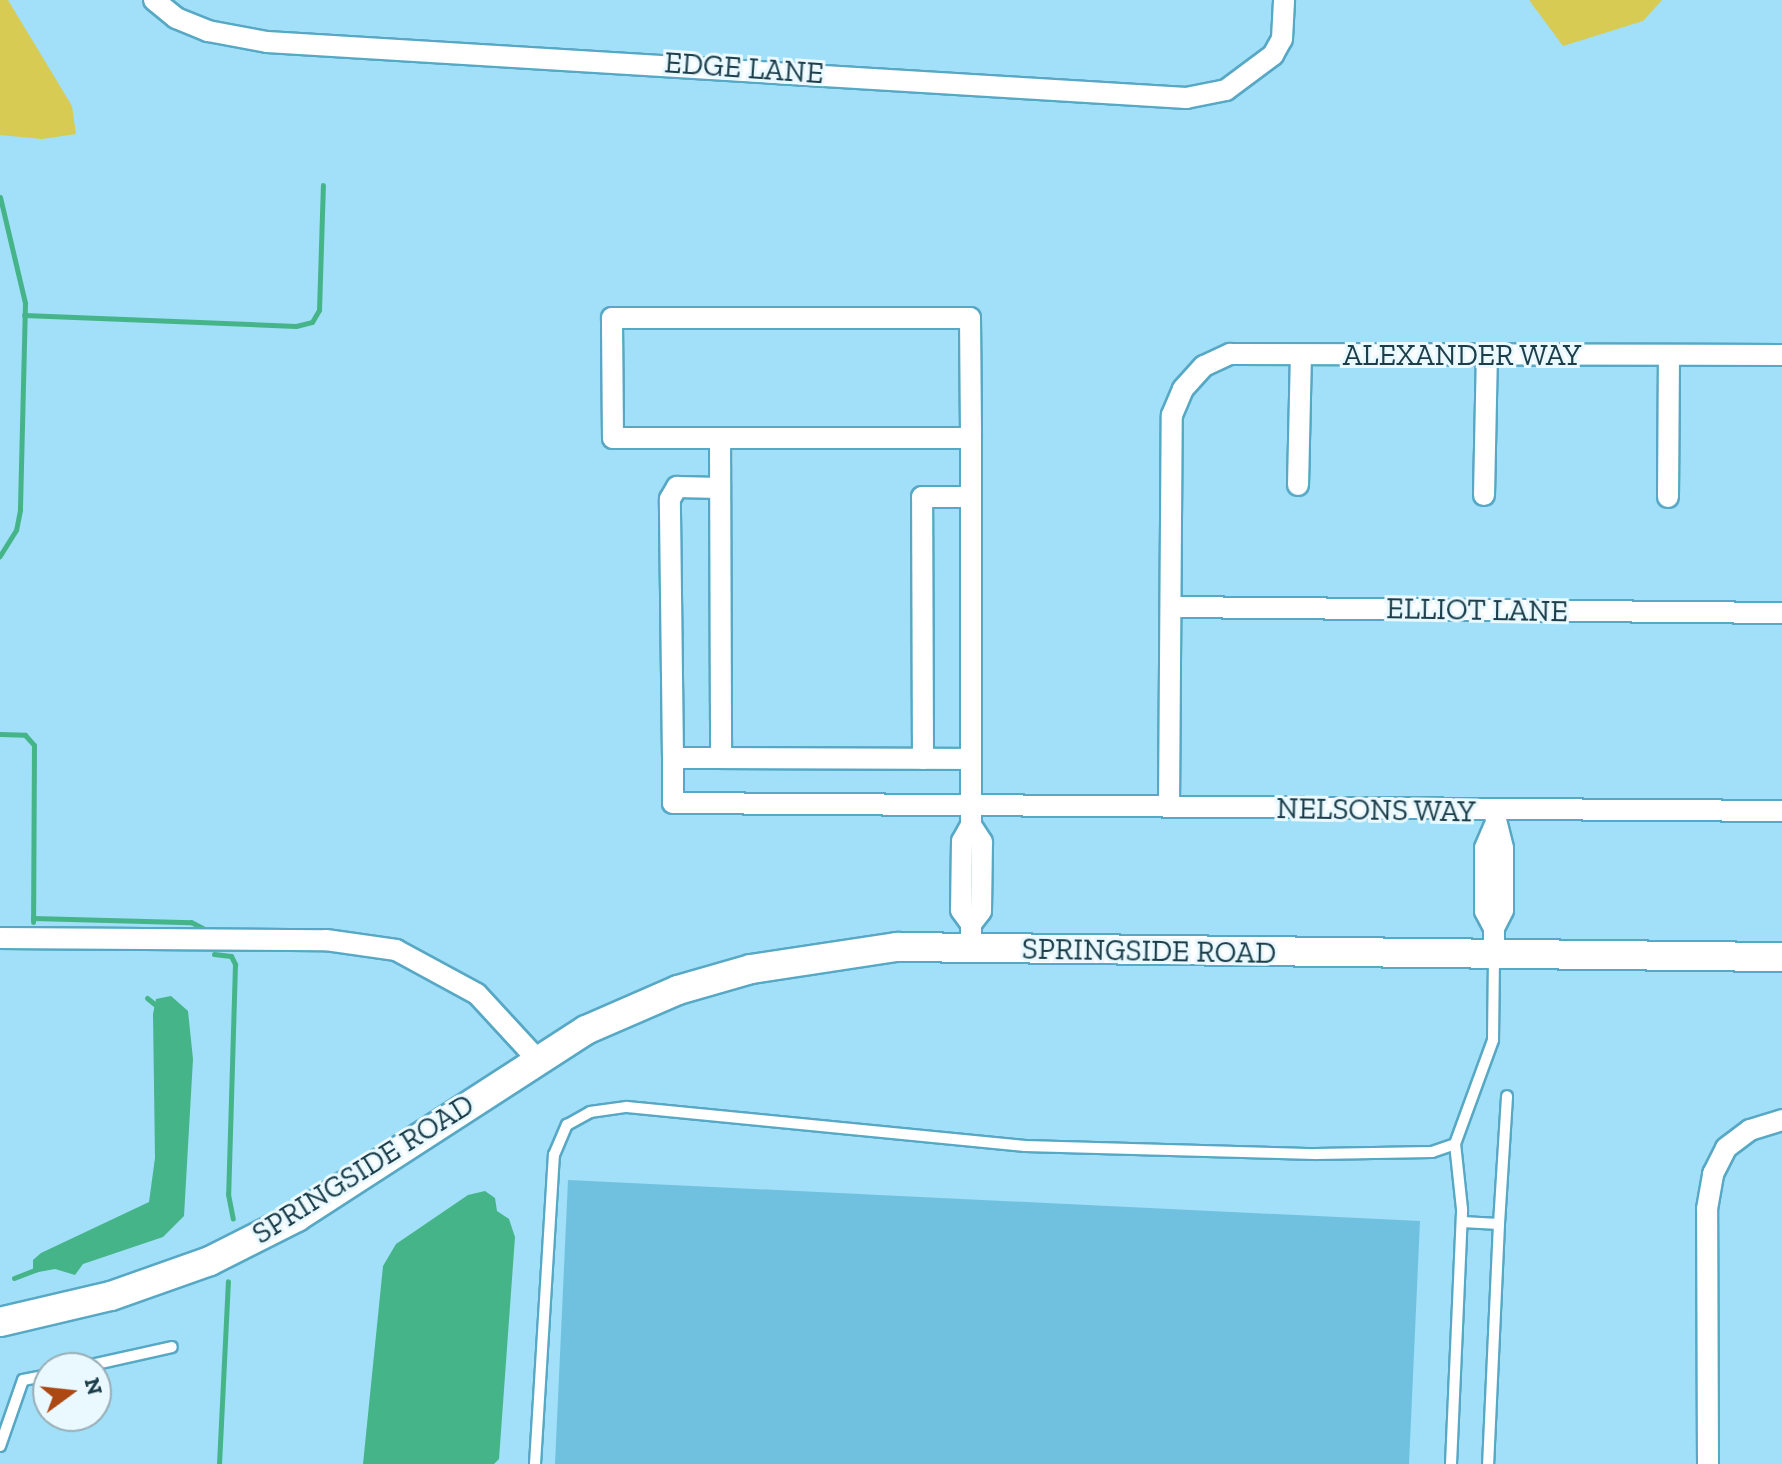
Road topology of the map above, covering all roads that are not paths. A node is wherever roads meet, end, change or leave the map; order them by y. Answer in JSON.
{"nodes":[{"id":1,"x":154,"y":0,"type":"edge"},
{"id":2,"x":1284,"y":0,"type":"edge"},
{"id":3,"x":1301,"y":355,"type":"junction"},
{"id":4,"x":1487,"y":355,"type":"junction"},
{"id":5,"x":1669,"y":355,"type":"junction"},
{"id":6,"x":1782,"y":355,"type":"edge"},
{"id":7,"x":720,"y":438,"type":"junction"},
{"id":8,"x":971,"y":438,"type":"junction"},
{"id":9,"x":1298,"y":485,"type":"dead end"},
{"id":10,"x":720,"y":488,"type":"junction"},
{"id":11,"x":1484,"y":495,"type":"dead end"},
{"id":12,"x":970,"y":497,"type":"junction"},
{"id":13,"x":1668,"y":497,"type":"dead end"},
{"id":14,"x":1171,"y":607,"type":"junction"},
{"id":15,"x":1782,"y":613,"type":"edge"},
{"id":16,"x":673,"y":758,"type":"junction"},
{"id":17,"x":721,"y":758,"type":"junction"},
{"id":18,"x":923,"y":759,"type":"junction"},
{"id":19,"x":971,"y":759,"type":"junction"},
{"id":20,"x":1169,"y":807,"type":"junction"},
{"id":21,"x":1782,"y":811,"type":"edge"},
{"id":22,"x":971,"y":815,"type":"junction"},
{"id":23,"x":1494,"y":819,"type":"junction"},
{"id":24,"x":971,"y":936,"type":"junction"},
{"id":25,"x":0,"y":938,"type":"edge"},
{"id":26,"x":1494,"y":940,"type":"junction"},
{"id":27,"x":1782,"y":957,"type":"edge"},
{"id":28,"x":536,"y":1058,"type":"junction"},
{"id":29,"x":1507,"y":1096,"type":"dead end"},
{"id":30,"x":1782,"y":1120,"type":"edge"},
{"id":31,"x":1455,"y":1144,"type":"junction"},
{"id":32,"x":1462,"y":1222,"type":"junction"},
{"id":33,"x":1499,"y":1224,"type":"junction"},
{"id":34,"x":0,"y":1322,"type":"edge"},
{"id":35,"x":172,"y":1347,"type":"dead end"},
{"id":36,"x":112,"y":1360,"type":"edge"},
{"id":37,"x":32,"y":1378,"type":"edge"},
{"id":38,"x":0,"y":1446,"type":"edge"},
{"id":39,"x":535,"y":1464,"type":"edge"},
{"id":40,"x":1451,"y":1464,"type":"edge"},
{"id":41,"x":1488,"y":1464,"type":"edge"},
{"id":42,"x":1708,"y":1464,"type":"edge"}],
"edges":[{"from":1,"to":2,"type":"street","name":"EDGE LANE"},
{"from":3,"to":4,"type":"street","name":"ALEXANDER WAY"},
{"from":3,"to":9,"type":"street"},
{"from":3,"to":14,"type":"street","name":"ALEXANDER WAY"},
{"from":4,"to":5,"type":"street","name":"ALEXANDER WAY"},
{"from":4,"to":11,"type":"street"},
{"from":5,"to":6,"type":"street","name":"ALEXANDER WAY"},
{"from":5,"to":13,"type":"street"},
{"from":7,"to":8,"type":"street"},
{"from":7,"to":8,"type":"street"},
{"from":7,"to":10,"type":"street"},
{"from":8,"to":12,"type":"street"},
{"from":10,"to":16,"type":"street"},
{"from":10,"to":17,"type":"street"},
{"from":12,"to":18,"type":"street"},
{"from":12,"to":19,"type":"street"},
{"from":14,"to":15,"type":"street","name":"ELLIOT LANE"},
{"from":14,"to":20,"type":"street"},
{"from":16,"to":17,"type":"street"},
{"from":16,"to":22,"type":"street","name":"NELSONS WAY"},
{"from":17,"to":18,"type":"street"},
{"from":18,"to":19,"type":"street"},
{"from":19,"to":22,"type":"street"},
{"from":20,"to":22,"type":"street","name":"NELSONS WAY"},
{"from":20,"to":23,"type":"street","name":"NELSONS WAY"},
{"from":21,"to":23,"type":"street","name":"NELSONS WAY"},
{"from":22,"to":24,"type":"street"},
{"from":23,"to":26,"type":"street"},
{"from":24,"to":26,"type":"main road","name":"SPRINGSIDE ROAD"},
{"from":24,"to":28,"type":"main road","name":"SPRINGSIDE ROAD"},
{"from":25,"to":28,"type":"street"},
{"from":26,"to":27,"type":"main road","name":"SPRINGSIDE ROAD"},
{"from":26,"to":31,"type":"lane"},
{"from":28,"to":34,"type":"main road","name":"SPRINGSIDE ROAD"},
{"from":29,"to":33,"type":"lane"},
{"from":30,"to":42,"type":"street"},
{"from":31,"to":32,"type":"lane"},
{"from":31,"to":39,"type":"lane"},
{"from":32,"to":33,"type":"lane"},
{"from":32,"to":40,"type":"lane"},
{"from":33,"to":41,"type":"lane"},
{"from":35,"to":36,"type":"lane"},
{"from":37,"to":38,"type":"lane"}]}
